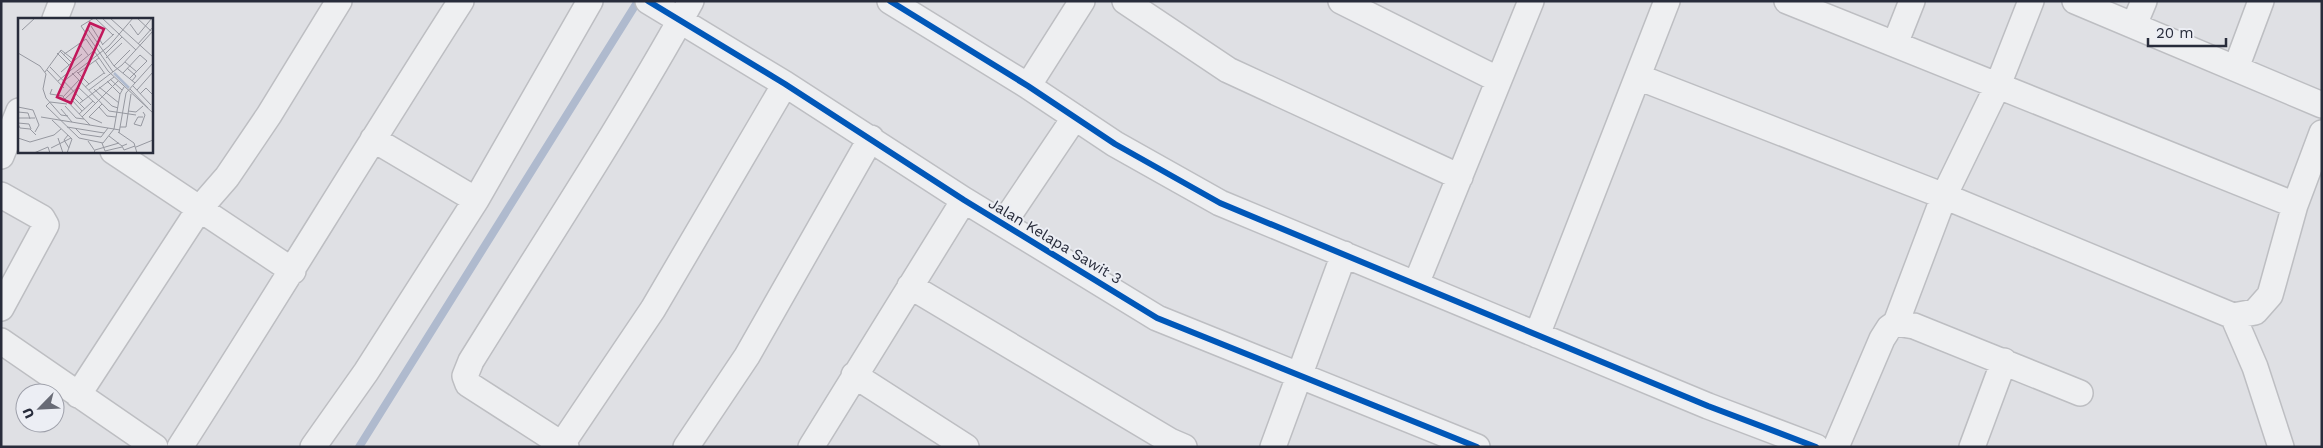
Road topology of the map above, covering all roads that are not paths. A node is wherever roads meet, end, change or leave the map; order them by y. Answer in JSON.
{"nodes":[{"id":1,"x":62,"y":1,"type":"edge"},
{"id":2,"x":339,"y":1,"type":"edge"},
{"id":3,"x":461,"y":1,"type":"edge"},
{"id":4,"x":590,"y":1,"type":"edge"},
{"id":5,"x":890,"y":1,"type":"edge"},
{"id":6,"x":1082,"y":1,"type":"edge"},
{"id":7,"x":1125,"y":1,"type":"edge"},
{"id":8,"x":1341,"y":1,"type":"edge"},
{"id":9,"x":1531,"y":1,"type":"edge"},
{"id":10,"x":1667,"y":1,"type":"edge"},
{"id":11,"x":1912,"y":1,"type":"edge"},
{"id":12,"x":2031,"y":1,"type":"edge"},
{"id":13,"x":2075,"y":1,"type":"edge"},
{"id":14,"x":2144,"y":1,"type":"edge"},
{"id":15,"x":2261,"y":1,"type":"edge"},
{"id":16,"x":1802,"y":4,"type":"edge"},
{"id":17,"x":670,"y":8,"type":"edge"},
{"id":18,"x":55,"y":18,"type":"edge"},
{"id":19,"x":2134,"y":26,"type":"junction"},
{"id":20,"x":1894,"y":44,"type":"junction"},
{"id":21,"x":2236,"y":68,"type":"junction"},
{"id":22,"x":1638,"y":77,"type":"junction"},
{"id":23,"x":1499,"y":80,"type":"junction"},
{"id":24,"x":785,"y":84,"type":"junction"},
{"id":25,"x":1998,"y":85,"type":"junction"},
{"id":26,"x":1028,"y":86,"type":"junction"},
{"id":27,"x":2322,"y":105,"type":"edge"},
{"id":28,"x":18,"y":114,"type":"edge"},
{"id":29,"x":1075,"y":117,"type":"junction"},
{"id":30,"x":2322,"y":133,"type":"edge"},
{"id":31,"x":871,"y":138,"type":"junction"},
{"id":32,"x":373,"y":139,"type":"junction"},
{"id":33,"x":115,"y":152,"type":"edge"},
{"id":34,"x":1,"y":156,"type":"edge"},
{"id":35,"x":1460,"y":177,"type":"junction"},
{"id":36,"x":1,"y":194,"type":"edge"},
{"id":37,"x":1944,"y":196,"type":"junction"},
{"id":38,"x":476,"y":200,"type":"junction"},
{"id":39,"x":964,"y":200,"type":"junction"},
{"id":40,"x":2295,"y":205,"type":"junction"},
{"id":41,"x":200,"y":208,"type":"junction"},
{"id":42,"x":1003,"y":224,"type":"junction"},
{"id":43,"x":1344,"y":254,"type":"junction"},
{"id":44,"x":293,"y":271,"type":"junction"},
{"id":45,"x":1416,"y":284,"type":"junction"},
{"id":46,"x":910,"y":286,"type":"junction"},
{"id":47,"x":1,"y":308,"type":"edge"},
{"id":48,"x":2233,"y":316,"type":"junction"},
{"id":49,"x":1896,"y":323,"type":"junction"},
{"id":50,"x":1537,"y":335,"type":"junction"},
{"id":51,"x":1,"y":341,"type":"edge"},
{"id":52,"x":2004,"y":361,"type":"junction"},
{"id":53,"x":854,"y":375,"type":"junction"},
{"id":54,"x":1299,"y":376,"type":"junction"},
{"id":55,"x":2080,"y":393,"type":"dead end"},
{"id":56,"x":78,"y":395,"type":"junction"},
{"id":57,"x":564,"y":445,"type":"edge"},
{"id":58,"x":1174,"y":445,"type":"edge"},
{"id":59,"x":155,"y":447,"type":"edge"},
{"id":60,"x":180,"y":447,"type":"edge"},
{"id":61,"x":313,"y":447,"type":"edge"},
{"id":62,"x":686,"y":447,"type":"edge"},
{"id":63,"x":811,"y":447,"type":"edge"},
{"id":64,"x":966,"y":447,"type":"edge"},
{"id":65,"x":1273,"y":447,"type":"edge"},
{"id":66,"x":1476,"y":447,"type":"edge"},
{"id":67,"x":1816,"y":447,"type":"edge"},
{"id":68,"x":1836,"y":447,"type":"edge"},
{"id":69,"x":1972,"y":447,"type":"edge"},
{"id":70,"x":2281,"y":447,"type":"edge"}],
"edges":[{"from":1,"to":18,"type":"street"},
{"from":2,"to":41,"type":"street"},
{"from":3,"to":32,"type":"street"},
{"from":4,"to":38,"type":"street"},
{"from":5,"to":26,"type":"street"},
{"from":6,"to":26,"type":"street"},
{"from":7,"to":35,"type":"street"},
{"from":8,"to":23,"type":"street"},
{"from":9,"to":23,"type":"street"},
{"from":10,"to":22,"type":"street"},
{"from":11,"to":20,"type":"street"},
{"from":12,"to":25,"type":"street"},
{"from":13,"to":19,"type":"street"},
{"from":14,"to":19,"type":"street"},
{"from":15,"to":21,"type":"street"},
{"from":16,"to":20,"type":"street"},
{"from":17,"to":24,"type":"street","name":"Jalan Kelapa Sawit 3"},
{"from":17,"to":57,"type":"street"},
{"from":19,"to":21,"type":"street"},
{"from":20,"to":25,"type":"street"},
{"from":21,"to":27,"type":"street"},
{"from":22,"to":37,"type":"street"},
{"from":22,"to":50,"type":"street"},
{"from":23,"to":35,"type":"street"},
{"from":24,"to":31,"type":"street","name":"Jalan Kelapa Sawit 3"},
{"from":24,"to":57,"type":"street"},
{"from":25,"to":37,"type":"street"},
{"from":25,"to":40,"type":"street"},
{"from":26,"to":29,"type":"street"},
{"from":28,"to":34,"type":"street"},
{"from":29,"to":42,"type":"street"},
{"from":29,"to":43,"type":"street"},
{"from":30,"to":40,"type":"street"},
{"from":31,"to":39,"type":"street","name":"Jalan Kelapa Sawit 3"},
{"from":31,"to":62,"type":"street"},
{"from":32,"to":38,"type":"street"},
{"from":32,"to":44,"type":"street"},
{"from":33,"to":41,"type":"street"},
{"from":35,"to":45,"type":"street"},
{"from":36,"to":47,"type":"street"},
{"from":37,"to":48,"type":"street"},
{"from":37,"to":49,"type":"street"},
{"from":38,"to":61,"type":"street"},
{"from":39,"to":42,"type":"street","name":"Jalan Kelapa Sawit 3"},
{"from":39,"to":46,"type":"street"},
{"from":40,"to":48,"type":"street"},
{"from":41,"to":44,"type":"street"},
{"from":41,"to":56,"type":"street"},
{"from":42,"to":54,"type":"street","name":"Jalan Kelapa Sawit 3"},
{"from":43,"to":45,"type":"street"},
{"from":43,"to":54,"type":"street"},
{"from":44,"to":60,"type":"street"},
{"from":45,"to":50,"type":"street"},
{"from":46,"to":53,"type":"street"},
{"from":46,"to":58,"type":"street"},
{"from":48,"to":70,"type":"street"},
{"from":49,"to":52,"type":"street"},
{"from":49,"to":68,"type":"street"},
{"from":50,"to":67,"type":"street"},
{"from":51,"to":56,"type":"street"},
{"from":52,"to":55,"type":"street"},
{"from":52,"to":69,"type":"street"},
{"from":53,"to":63,"type":"street"},
{"from":53,"to":64,"type":"street"},
{"from":54,"to":65,"type":"street"},
{"from":54,"to":66,"type":"street","name":"Jalan Kelapa Sawit 3"},
{"from":56,"to":59,"type":"street"}]}
